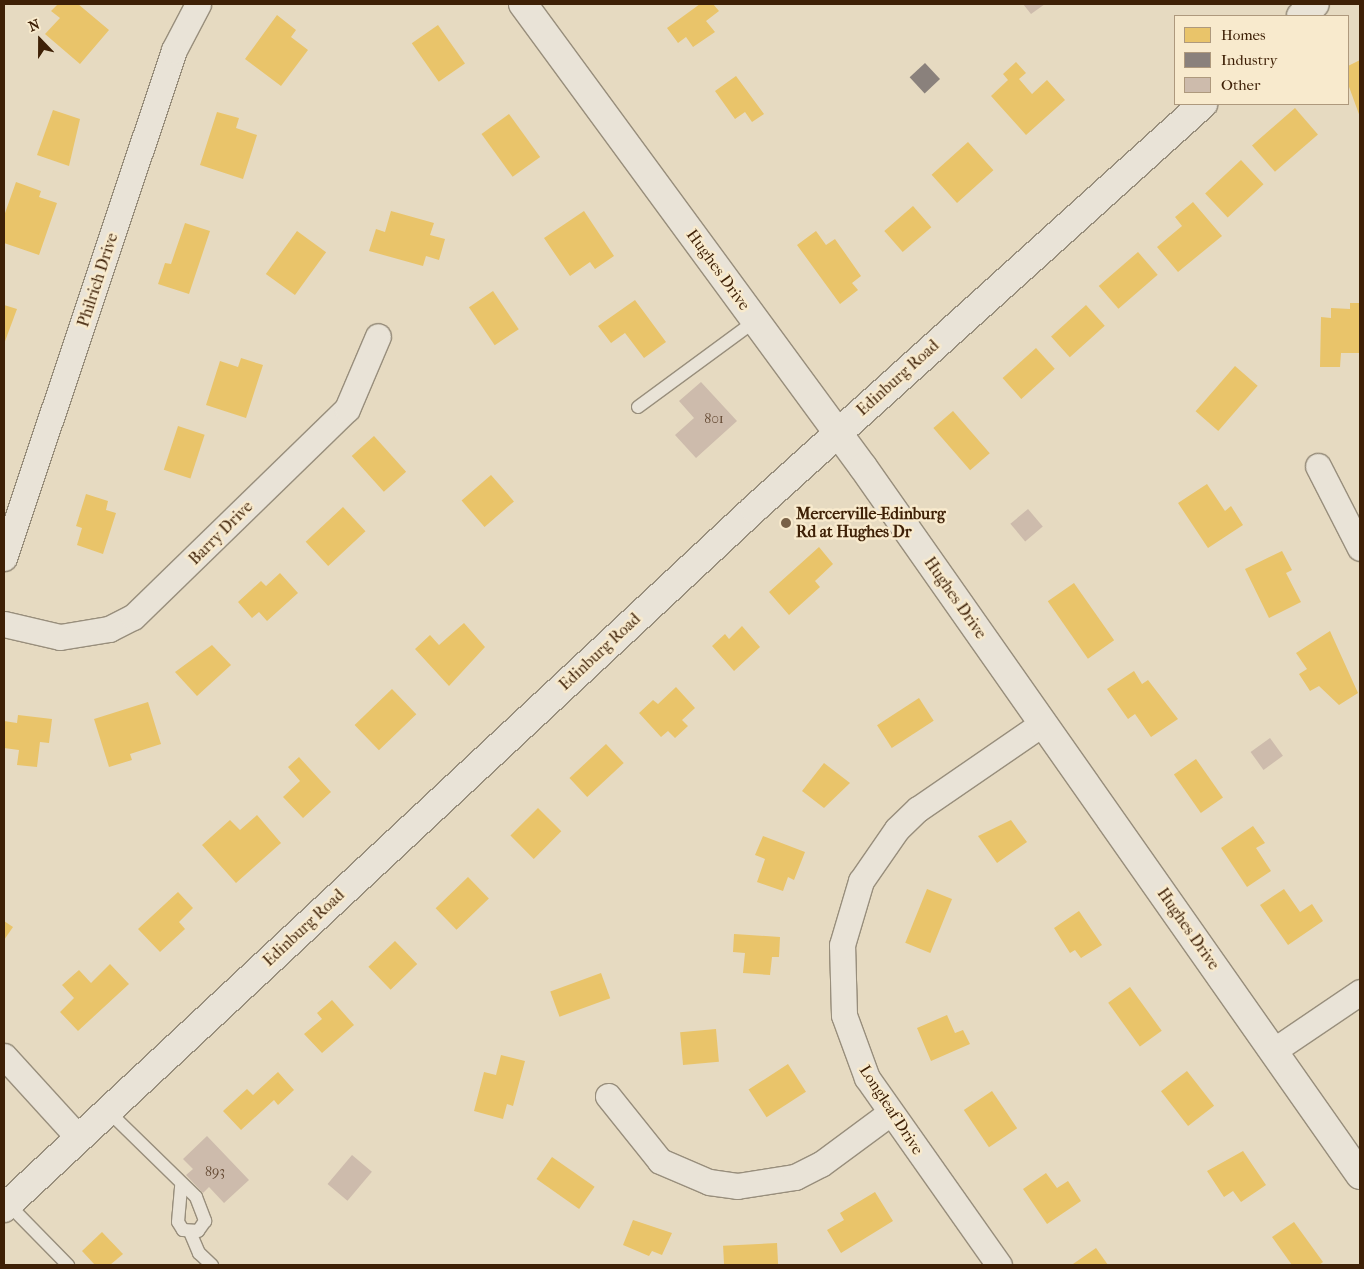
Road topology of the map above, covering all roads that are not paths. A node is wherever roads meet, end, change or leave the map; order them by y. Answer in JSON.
{"nodes":[{"id":1,"x":523,"y":4,"type":"edge"},
{"id":2,"x":1315,"y":4,"type":"edge"},
{"id":3,"x":187,"y":8,"type":"edge"},
{"id":4,"x":1302,"y":15,"type":"edge"},
{"id":5,"x":1202,"y":105,"type":"edge"},
{"id":6,"x":755,"y":322,"type":"junction"},
{"id":7,"x":378,"y":336,"type":"dead end"},
{"id":8,"x":638,"y":407,"type":"dead end"},
{"id":9,"x":837,"y":433,"type":"junction"},
{"id":10,"x":1318,"y":466,"type":"dead end"},
{"id":11,"x":1360,"y":548,"type":"edge"},
{"id":12,"x":4,"y":558,"type":"edge"},
{"id":13,"x":4,"y":624,"type":"edge"},
{"id":14,"x":1043,"y":723,"type":"junction"},
{"id":15,"x":1360,"y":992,"type":"edge"},
{"id":16,"x":1273,"y":1051,"type":"junction"},
{"id":17,"x":4,"y":1056,"type":"edge"},
{"id":18,"x":608,"y":1096,"type":"dead end"},
{"id":19,"x":108,"y":1111,"type":"junction"},
{"id":20,"x":890,"y":1112,"type":"junction"},
{"id":21,"x":79,"y":1138,"type":"junction"},
{"id":22,"x":1360,"y":1174,"type":"edge"},
{"id":23,"x":181,"y":1185,"type":"junction"},
{"id":24,"x":6,"y":1206,"type":"edge"},
{"id":25,"x":190,"y":1232,"type":"junction"},
{"id":26,"x":68,"y":1265,"type":"edge"},
{"id":27,"x":212,"y":1265,"type":"edge"},
{"id":28,"x":999,"y":1265,"type":"edge"}],
"edges":[{"from":1,"to":6,"type":"main road","name":"Hughes Drive"},
{"from":2,"to":4,"type":"main road"},
{"from":3,"to":12,"type":"street","name":"Philrich Drive"},
{"from":5,"to":9,"type":"main road","name":"Edinburg Road"},
{"from":6,"to":8,"type":"lane"},
{"from":6,"to":9,"type":"main road","name":"Hughes Drive"},
{"from":7,"to":13,"type":"street","name":"Barry Drive"},
{"from":9,"to":14,"type":"main road","name":"Hughes Drive"},
{"from":9,"to":19,"type":"main road","name":"Edinburg Road"},
{"from":10,"to":11,"type":"street"},
{"from":14,"to":16,"type":"main road","name":"Hughes Drive"},
{"from":14,"to":20,"type":"street","name":"Longleaf Drive"},
{"from":15,"to":16,"type":"street"},
{"from":16,"to":22,"type":"main road","name":"Hughes Drive"},
{"from":17,"to":21,"type":"street"},
{"from":18,"to":20,"type":"street"},
{"from":19,"to":21,"type":"main road","name":"Edinburg Road"},
{"from":19,"to":23,"type":"lane"},
{"from":20,"to":28,"type":"street","name":"Longleaf Drive"},
{"from":21,"to":24,"type":"main road","name":"Edinburg Road"},
{"from":23,"to":25,"type":"lane"},
{"from":23,"to":25,"type":"lane"},
{"from":24,"to":26,"type":"lane"},
{"from":25,"to":27,"type":"lane"}]}
